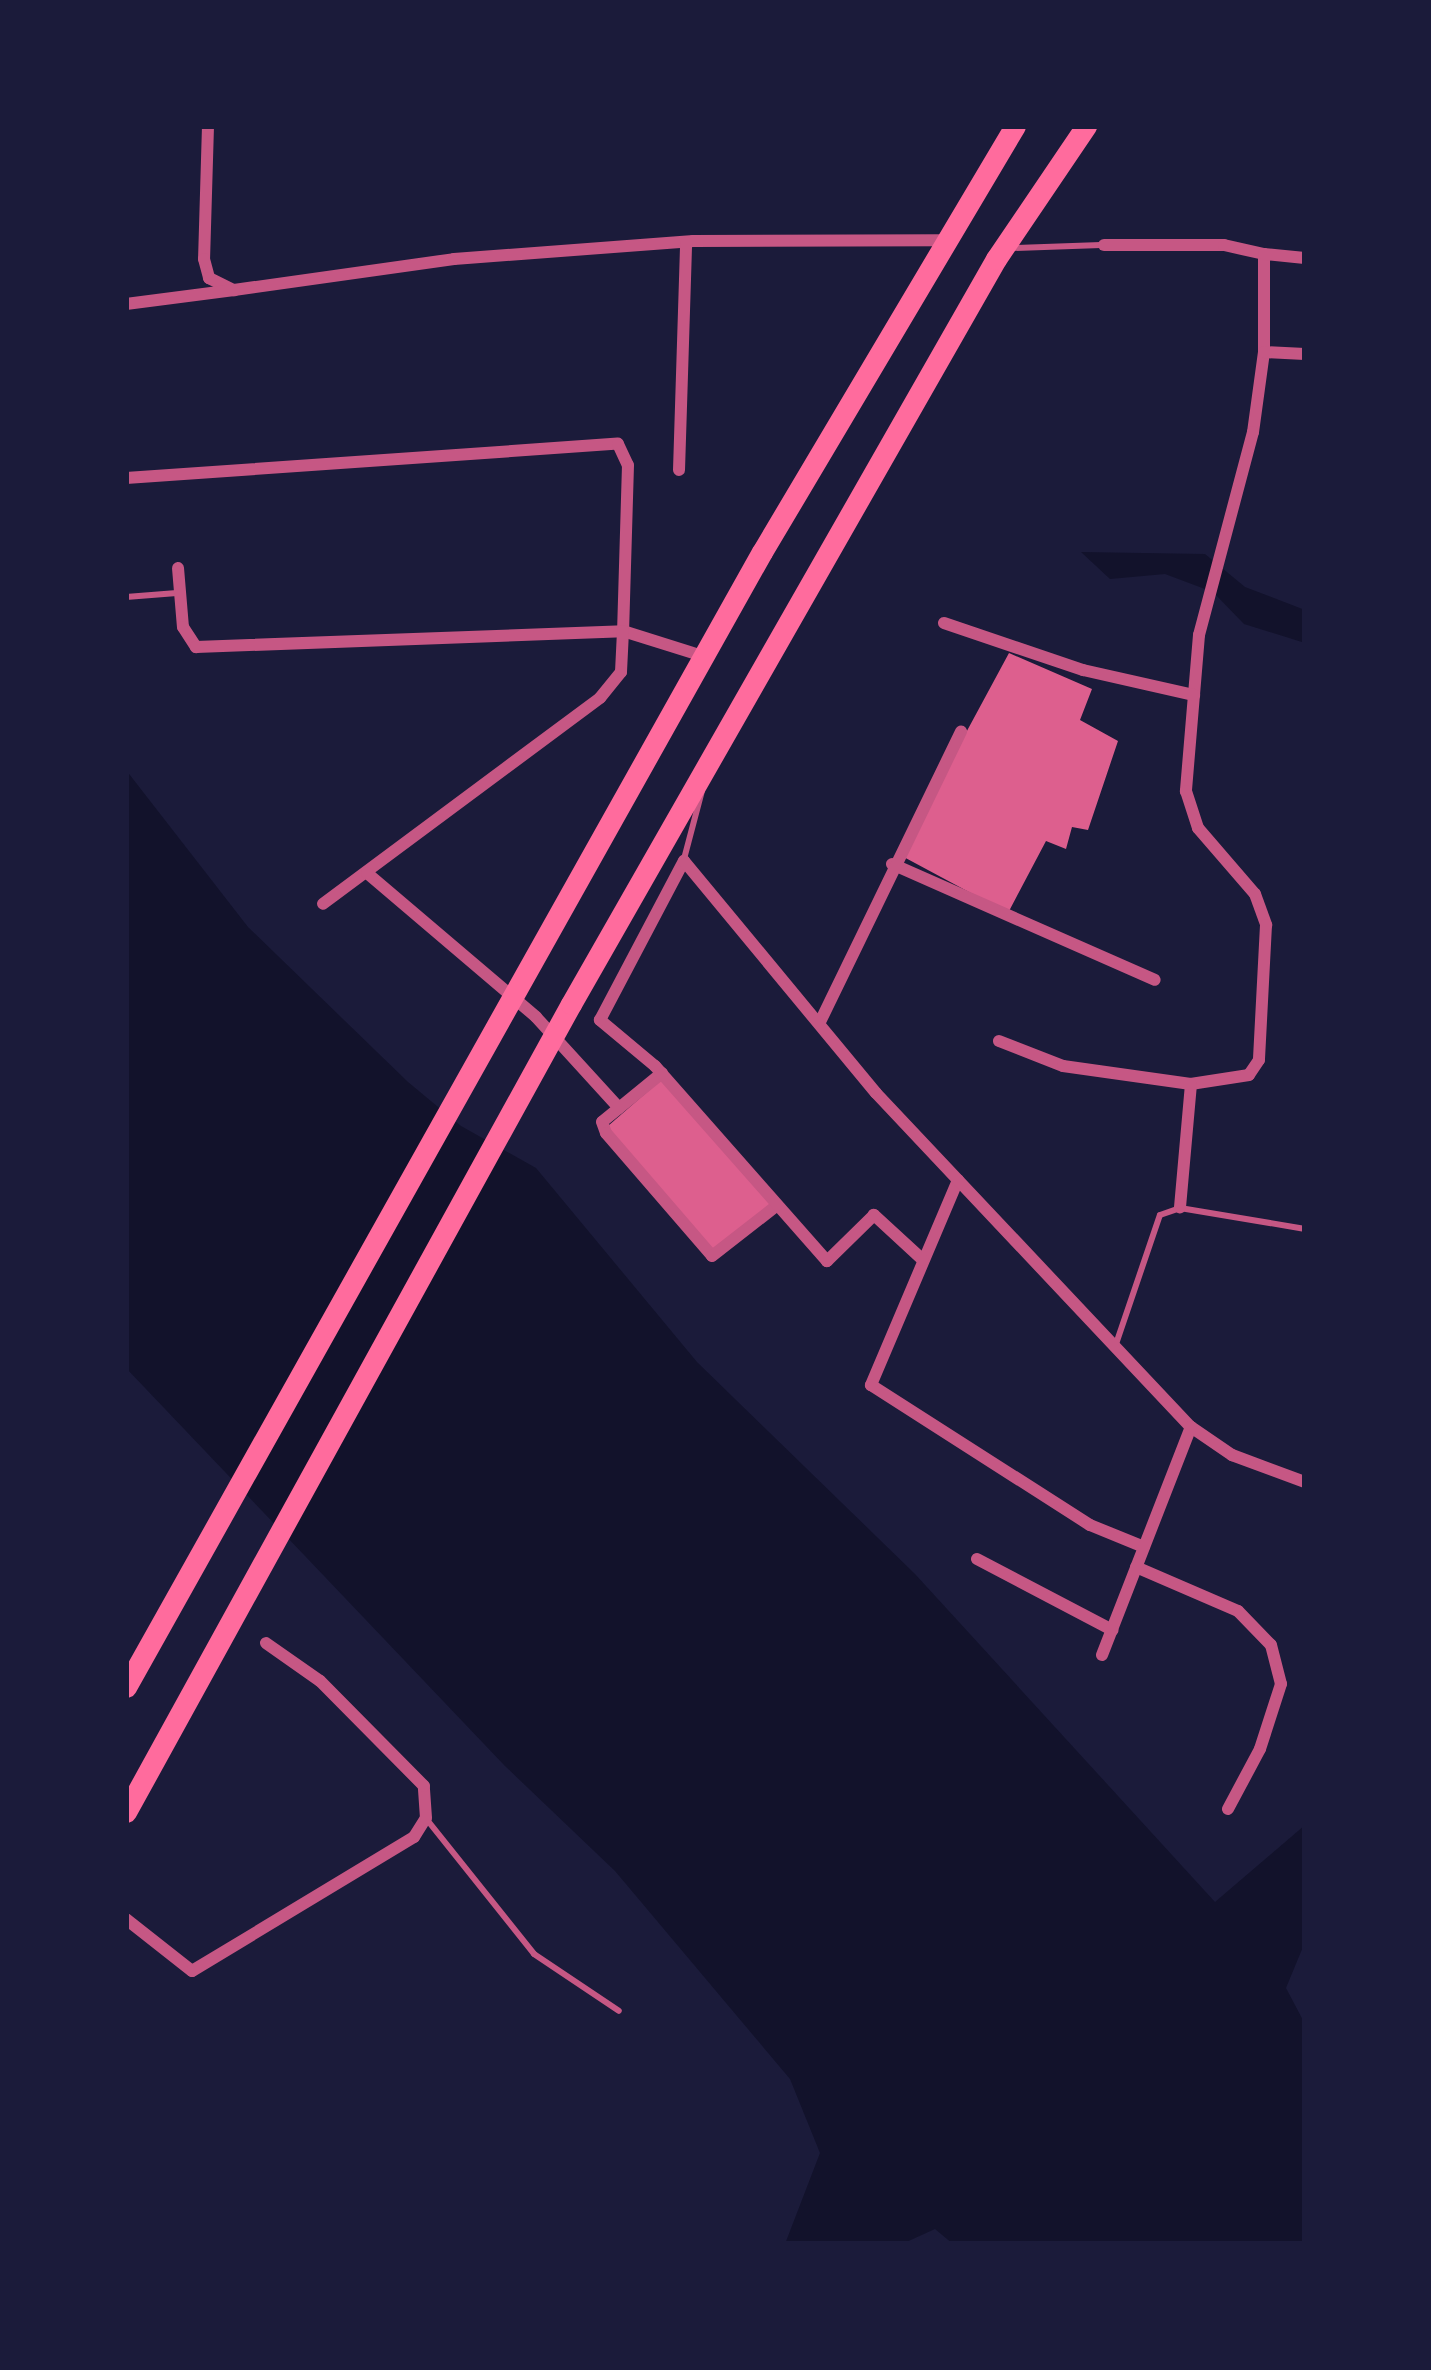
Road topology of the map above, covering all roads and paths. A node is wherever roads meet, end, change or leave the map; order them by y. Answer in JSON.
{"nodes":[{"id":1,"x":208,"y":126,"type":"edge"},
{"id":2,"x":1015,"y":126,"type":"edge"},
{"id":3,"x":1086,"y":126,"type":"edge"},
{"id":4,"x":941,"y":240,"type":"junction"},
{"id":5,"x":686,"y":243,"type":"junction"},
{"id":6,"x":1104,"y":245,"type":"joint"},
{"id":7,"x":1003,"y":249,"type":"junction"},
{"id":8,"x":1264,"y":254,"type":"junction"},
{"id":9,"x":1305,"y":258,"type":"edge"},
{"id":10,"x":234,"y":290,"type":"junction"},
{"id":11,"x":126,"y":304,"type":"edge"},
{"id":12,"x":1264,"y":352,"type":"junction"},
{"id":13,"x":1305,"y":353,"type":"edge"},
{"id":14,"x":679,"y":470,"type":"dead end"},
{"id":15,"x":126,"y":478,"type":"edge"},
{"id":16,"x":178,"y":568,"type":"dead end"},
{"id":17,"x":180,"y":592,"type":"junction"},
{"id":18,"x":126,"y":597,"type":"edge"},
{"id":19,"x":944,"y":623,"type":"dead end"},
{"id":20,"x":623,"y":632,"type":"junction"},
{"id":21,"x":703,"y":656,"type":"junction"},
{"id":22,"x":1194,"y":695,"type":"junction"},
{"id":23,"x":961,"y":731,"type":"dead end"},
{"id":24,"x":711,"y":758,"type":"junction"},
{"id":25,"x":684,"y":861,"type":"junction"},
{"id":26,"x":892,"y":864,"type":"junction"},
{"id":27,"x":367,"y":873,"type":"junction"},
{"id":28,"x":323,"y":904,"type":"dead end"},
{"id":29,"x":1155,"y":980,"type":"dead end"},
{"id":30,"x":820,"y":1022,"type":"junction"},
{"id":31,"x":999,"y":1041,"type":"dead end"},
{"id":32,"x":662,"y":1073,"type":"junction"},
{"id":33,"x":1191,"y":1084,"type":"junction"},
{"id":34,"x":619,"y":1108,"type":"junction"},
{"id":35,"x":958,"y":1180,"type":"junction"},
{"id":36,"x":775,"y":1207,"type":"junction"},
{"id":37,"x":1180,"y":1208,"type":"junction"},
{"id":38,"x":1305,"y":1229,"type":"edge"},
{"id":39,"x":923,"y":1260,"type":"junction"},
{"id":40,"x":1116,"y":1344,"type":"junction"},
{"id":41,"x":1191,"y":1427,"type":"junction"},
{"id":42,"x":1305,"y":1482,"type":"edge"},
{"id":43,"x":1144,"y":1547,"type":"junction"},
{"id":44,"x":977,"y":1558,"type":"dead end"},
{"id":45,"x":1136,"y":1568,"type":"junction"},
{"id":46,"x":1112,"y":1630,"type":"junction"},
{"id":47,"x":266,"y":1643,"type":"dead end"},
{"id":48,"x":1102,"y":1655,"type":"dead end"},
{"id":49,"x":126,"y":1687,"type":"edge"},
{"id":50,"x":1228,"y":1809,"type":"dead end"},
{"id":51,"x":126,"y":1812,"type":"edge"},
{"id":52,"x":426,"y":1818,"type":"junction"},
{"id":53,"x":126,"y":1919,"type":"edge"},
{"id":54,"x":619,"y":2011,"type":"dead end"}],
"edges":[{"from":1,"to":10,"type":"street"},
{"from":2,"to":4,"type":"highway"},
{"from":3,"to":7,"type":"highway"},
{"from":4,"to":5,"type":"street"},
{"from":4,"to":21,"type":"highway"},
{"from":5,"to":10,"type":"street"},
{"from":5,"to":14,"type":"street"},
{"from":6,"to":7,"type":"lane"},
{"from":6,"to":8,"type":"street"},
{"from":7,"to":24,"type":"highway"},
{"from":8,"to":9,"type":"street"},
{"from":8,"to":12,"type":"street"},
{"from":10,"to":11,"type":"street"},
{"from":12,"to":13,"type":"street"},
{"from":12,"to":22,"type":"street"},
{"from":15,"to":20,"type":"street"},
{"from":16,"to":17,"type":"street"},
{"from":17,"to":18,"type":"lane"},
{"from":17,"to":20,"type":"street"},
{"from":19,"to":22,"type":"street"},
{"from":20,"to":21,"type":"street"},
{"from":20,"to":27,"type":"street"},
{"from":21,"to":49,"type":"highway"},
{"from":22,"to":33,"type":"street"},
{"from":23,"to":26,"type":"street"},
{"from":24,"to":25,"type":"lane"},
{"from":24,"to":51,"type":"highway"},
{"from":25,"to":30,"type":"street"},
{"from":25,"to":32,"type":"street"},
{"from":26,"to":29,"type":"street"},
{"from":26,"to":30,"type":"street"},
{"from":27,"to":28,"type":"street"},
{"from":27,"to":34,"type":"street"},
{"from":30,"to":35,"type":"street"},
{"from":31,"to":33,"type":"street"},
{"from":32,"to":34,"type":"street"},
{"from":32,"to":36,"type":"street"},
{"from":33,"to":37,"type":"street"},
{"from":34,"to":36,"type":"street"},
{"from":35,"to":39,"type":"street"},
{"from":35,"to":40,"type":"street"},
{"from":36,"to":39,"type":"street"},
{"from":37,"to":38,"type":"lane"},
{"from":37,"to":40,"type":"lane"},
{"from":39,"to":43,"type":"street"},
{"from":40,"to":41,"type":"street"},
{"from":41,"to":42,"type":"street"},
{"from":41,"to":43,"type":"street"},
{"from":43,"to":45,"type":"street"},
{"from":44,"to":46,"type":"street"},
{"from":45,"to":46,"type":"street"},
{"from":45,"to":50,"type":"street"},
{"from":46,"to":48,"type":"street"},
{"from":47,"to":52,"type":"street"},
{"from":52,"to":53,"type":"street"},
{"from":52,"to":54,"type":"lane"}]}
